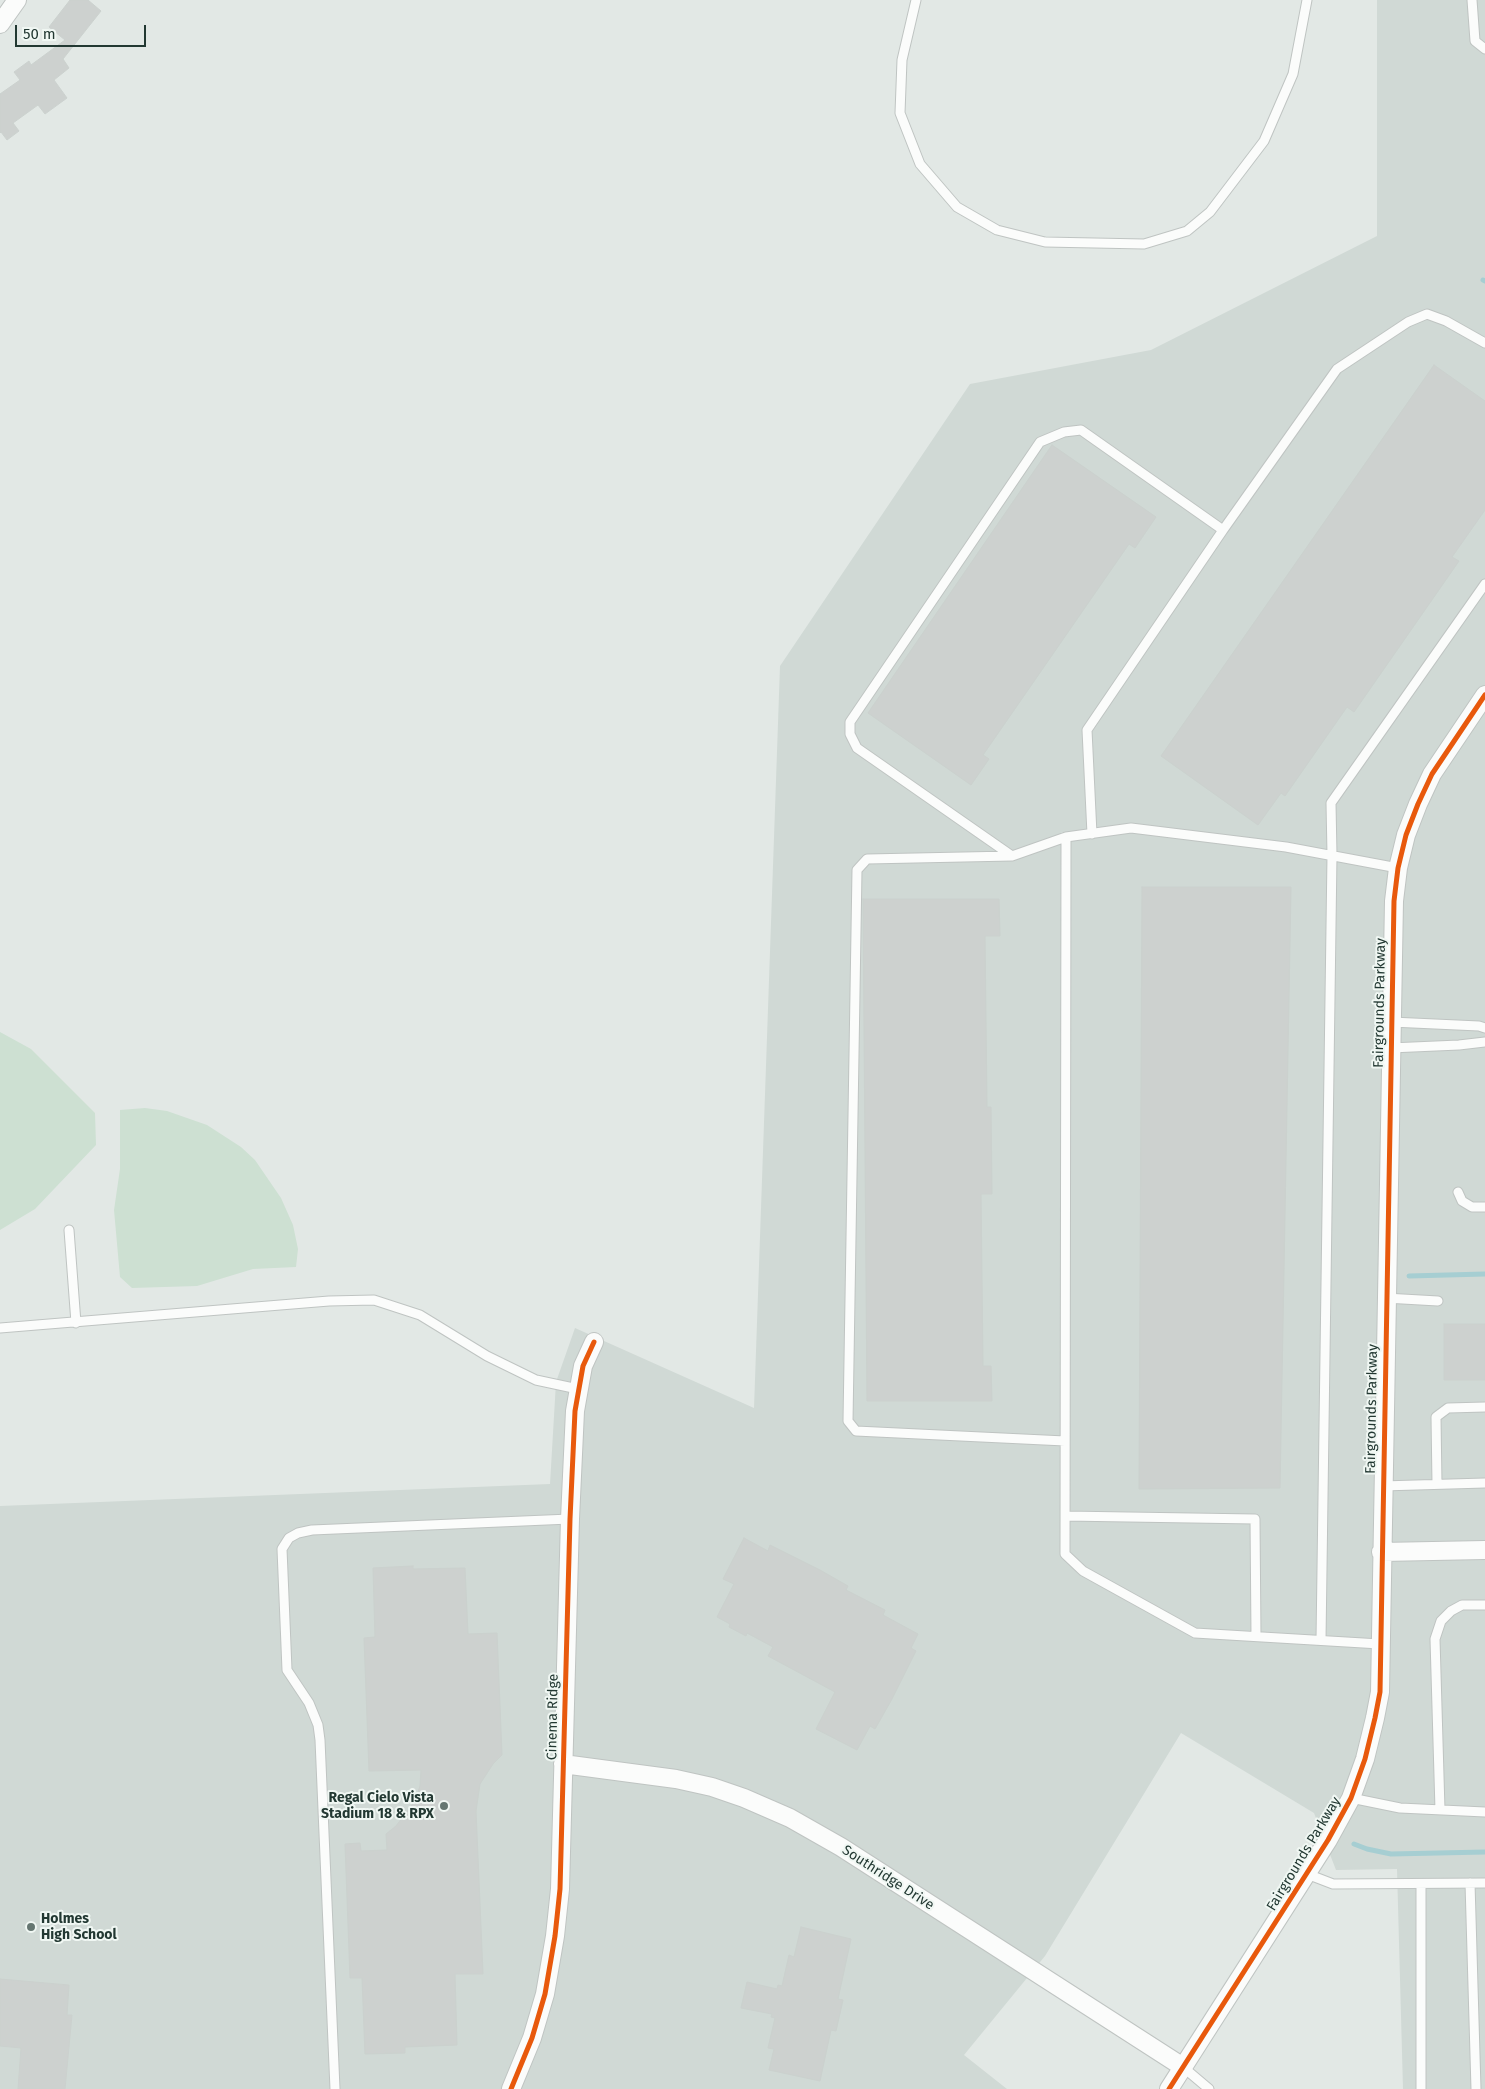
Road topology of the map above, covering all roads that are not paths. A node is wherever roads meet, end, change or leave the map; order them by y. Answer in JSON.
{"nodes":[{"id":1,"x":17,"y":0,"type":"edge"},
{"id":2,"x":916,"y":0,"type":"edge"},
{"id":3,"x":1307,"y":0,"type":"edge"},
{"id":4,"x":1472,"y":0,"type":"edge"},
{"id":5,"x":0,"y":24,"type":"edge"},
{"id":6,"x":1485,"y":49,"type":"edge"},
{"id":7,"x":1485,"y":344,"type":"edge"},
{"id":8,"x":1223,"y":530,"type":"junction"},
{"id":9,"x":1485,"y":584,"type":"edge"},
{"id":10,"x":1485,"y":695,"type":"edge"},
{"id":11,"x":1092,"y":834,"type":"junction"},
{"id":12,"x":1066,"y":837,"type":"junction"},
{"id":13,"x":1332,"y":855,"type":"junction"},
{"id":14,"x":1012,"y":856,"type":"junction"},
{"id":15,"x":1398,"y":868,"type":"junction"},
{"id":16,"x":1390,"y":1022,"type":"junction"},
{"id":17,"x":1485,"y":1028,"type":"edge"},
{"id":18,"x":1485,"y":1042,"type":"edge"},
{"id":19,"x":1390,"y":1048,"type":"junction"},
{"id":20,"x":1458,"y":1192,"type":"dead end"},
{"id":21,"x":1485,"y":1207,"type":"edge"},
{"id":22,"x":69,"y":1230,"type":"dead end"},
{"id":23,"x":1385,"y":1298,"type":"junction"},
{"id":24,"x":1438,"y":1301,"type":"dead end"},
{"id":25,"x":76,"y":1323,"type":"junction"},
{"id":26,"x":0,"y":1328,"type":"edge"},
{"id":27,"x":594,"y":1342,"type":"dead end"},
{"id":28,"x":578,"y":1389,"type":"junction"},
{"id":29,"x":1485,"y":1407,"type":"edge"},
{"id":30,"x":1065,"y":1441,"type":"junction"},
{"id":31,"x":1485,"y":1483,"type":"edge"},
{"id":32,"x":1437,"y":1484,"type":"junction"},
{"id":33,"x":1382,"y":1486,"type":"junction"},
{"id":34,"x":1065,"y":1516,"type":"junction"},
{"id":35,"x":570,"y":1519,"type":"junction"},
{"id":36,"x":1485,"y":1550,"type":"edge"},
{"id":37,"x":1381,"y":1552,"type":"junction"},
{"id":38,"x":1485,"y":1605,"type":"edge"},
{"id":39,"x":1256,"y":1636,"type":"junction"},
{"id":40,"x":1320,"y":1640,"type":"junction"},
{"id":41,"x":1380,"y":1644,"type":"junction"},
{"id":42,"x":563,"y":1764,"type":"junction"},
{"id":43,"x":1351,"y":1798,"type":"junction"},
{"id":44,"x":1440,"y":1810,"type":"junction"},
{"id":45,"x":1485,"y":1812,"type":"edge"},
{"id":46,"x":1307,"y":1874,"type":"junction"},
{"id":47,"x":1470,"y":1883,"type":"junction"},
{"id":48,"x":1485,"y":1883,"type":"edge"},
{"id":49,"x":1421,"y":1885,"type":"junction"},
{"id":50,"x":1184,"y":2067,"type":"junction"},
{"id":51,"x":335,"y":2089,"type":"edge"},
{"id":52,"x":511,"y":2089,"type":"edge"},
{"id":53,"x":1169,"y":2089,"type":"edge"},
{"id":54,"x":1209,"y":2089,"type":"edge"},
{"id":55,"x":1421,"y":2089,"type":"edge"},
{"id":56,"x":1476,"y":2089,"type":"edge"}],
"edges":[{"from":1,"to":5,"type":"street"},
{"from":2,"to":3,"type":"lane"},
{"from":4,"to":6,"type":"lane"},
{"from":7,"to":8,"type":"lane"},
{"from":8,"to":11,"type":"lane"},
{"from":8,"to":14,"type":"lane"},
{"from":9,"to":13,"type":"lane"},
{"from":10,"to":15,"type":"street","name":"Fairgrounds Parkway"},
{"from":11,"to":12,"type":"lane"},
{"from":11,"to":13,"type":"lane"},
{"from":12,"to":14,"type":"lane"},
{"from":12,"to":30,"type":"lane"},
{"from":13,"to":15,"type":"lane"},
{"from":13,"to":40,"type":"lane"},
{"from":14,"to":30,"type":"lane"},
{"from":15,"to":16,"type":"street","name":"Fairgrounds Parkway"},
{"from":16,"to":17,"type":"lane"},
{"from":16,"to":19,"type":"street","name":"Fairgrounds Parkway"},
{"from":18,"to":19,"type":"lane"},
{"from":19,"to":23,"type":"street","name":"Fairgrounds Parkway"},
{"from":20,"to":21,"type":"lane"},
{"from":22,"to":25,"type":"lane"},
{"from":23,"to":24,"type":"lane"},
{"from":23,"to":33,"type":"street","name":"Fairgrounds Parkway"},
{"from":25,"to":26,"type":"lane"},
{"from":25,"to":28,"type":"lane"},
{"from":27,"to":28,"type":"street","name":"Cinema Ridge"},
{"from":28,"to":35,"type":"street","name":"Cinema Ridge"},
{"from":29,"to":32,"type":"lane"},
{"from":30,"to":34,"type":"lane"},
{"from":31,"to":32,"type":"lane"},
{"from":32,"to":33,"type":"lane"},
{"from":33,"to":37,"type":"street","name":"Fairgrounds Parkway"},
{"from":34,"to":39,"type":"lane"},
{"from":34,"to":39,"type":"lane"},
{"from":35,"to":42,"type":"street","name":"Cinema Ridge"},
{"from":35,"to":51,"type":"lane"},
{"from":36,"to":37,"type":"street"},
{"from":37,"to":41,"type":"street","name":"Fairgrounds Parkway"},
{"from":38,"to":44,"type":"lane"},
{"from":39,"to":40,"type":"lane"},
{"from":40,"to":41,"type":"lane"},
{"from":41,"to":43,"type":"street","name":"Fairgrounds Parkway"},
{"from":42,"to":50,"type":"street","name":"Southridge Drive"},
{"from":42,"to":52,"type":"street","name":"Cinema Ridge"},
{"from":43,"to":44,"type":"lane"},
{"from":43,"to":46,"type":"street","name":"Fairgrounds Parkway"},
{"from":44,"to":45,"type":"lane"},
{"from":46,"to":49,"type":"lane"},
{"from":46,"to":50,"type":"street","name":"Fairgrounds Parkway"},
{"from":47,"to":48,"type":"lane"},
{"from":47,"to":49,"type":"lane"},
{"from":47,"to":56,"type":"lane"},
{"from":49,"to":55,"type":"lane"},
{"from":50,"to":53,"type":"street","name":"Fairgrounds Parkway"},
{"from":50,"to":54,"type":"lane"}]}
